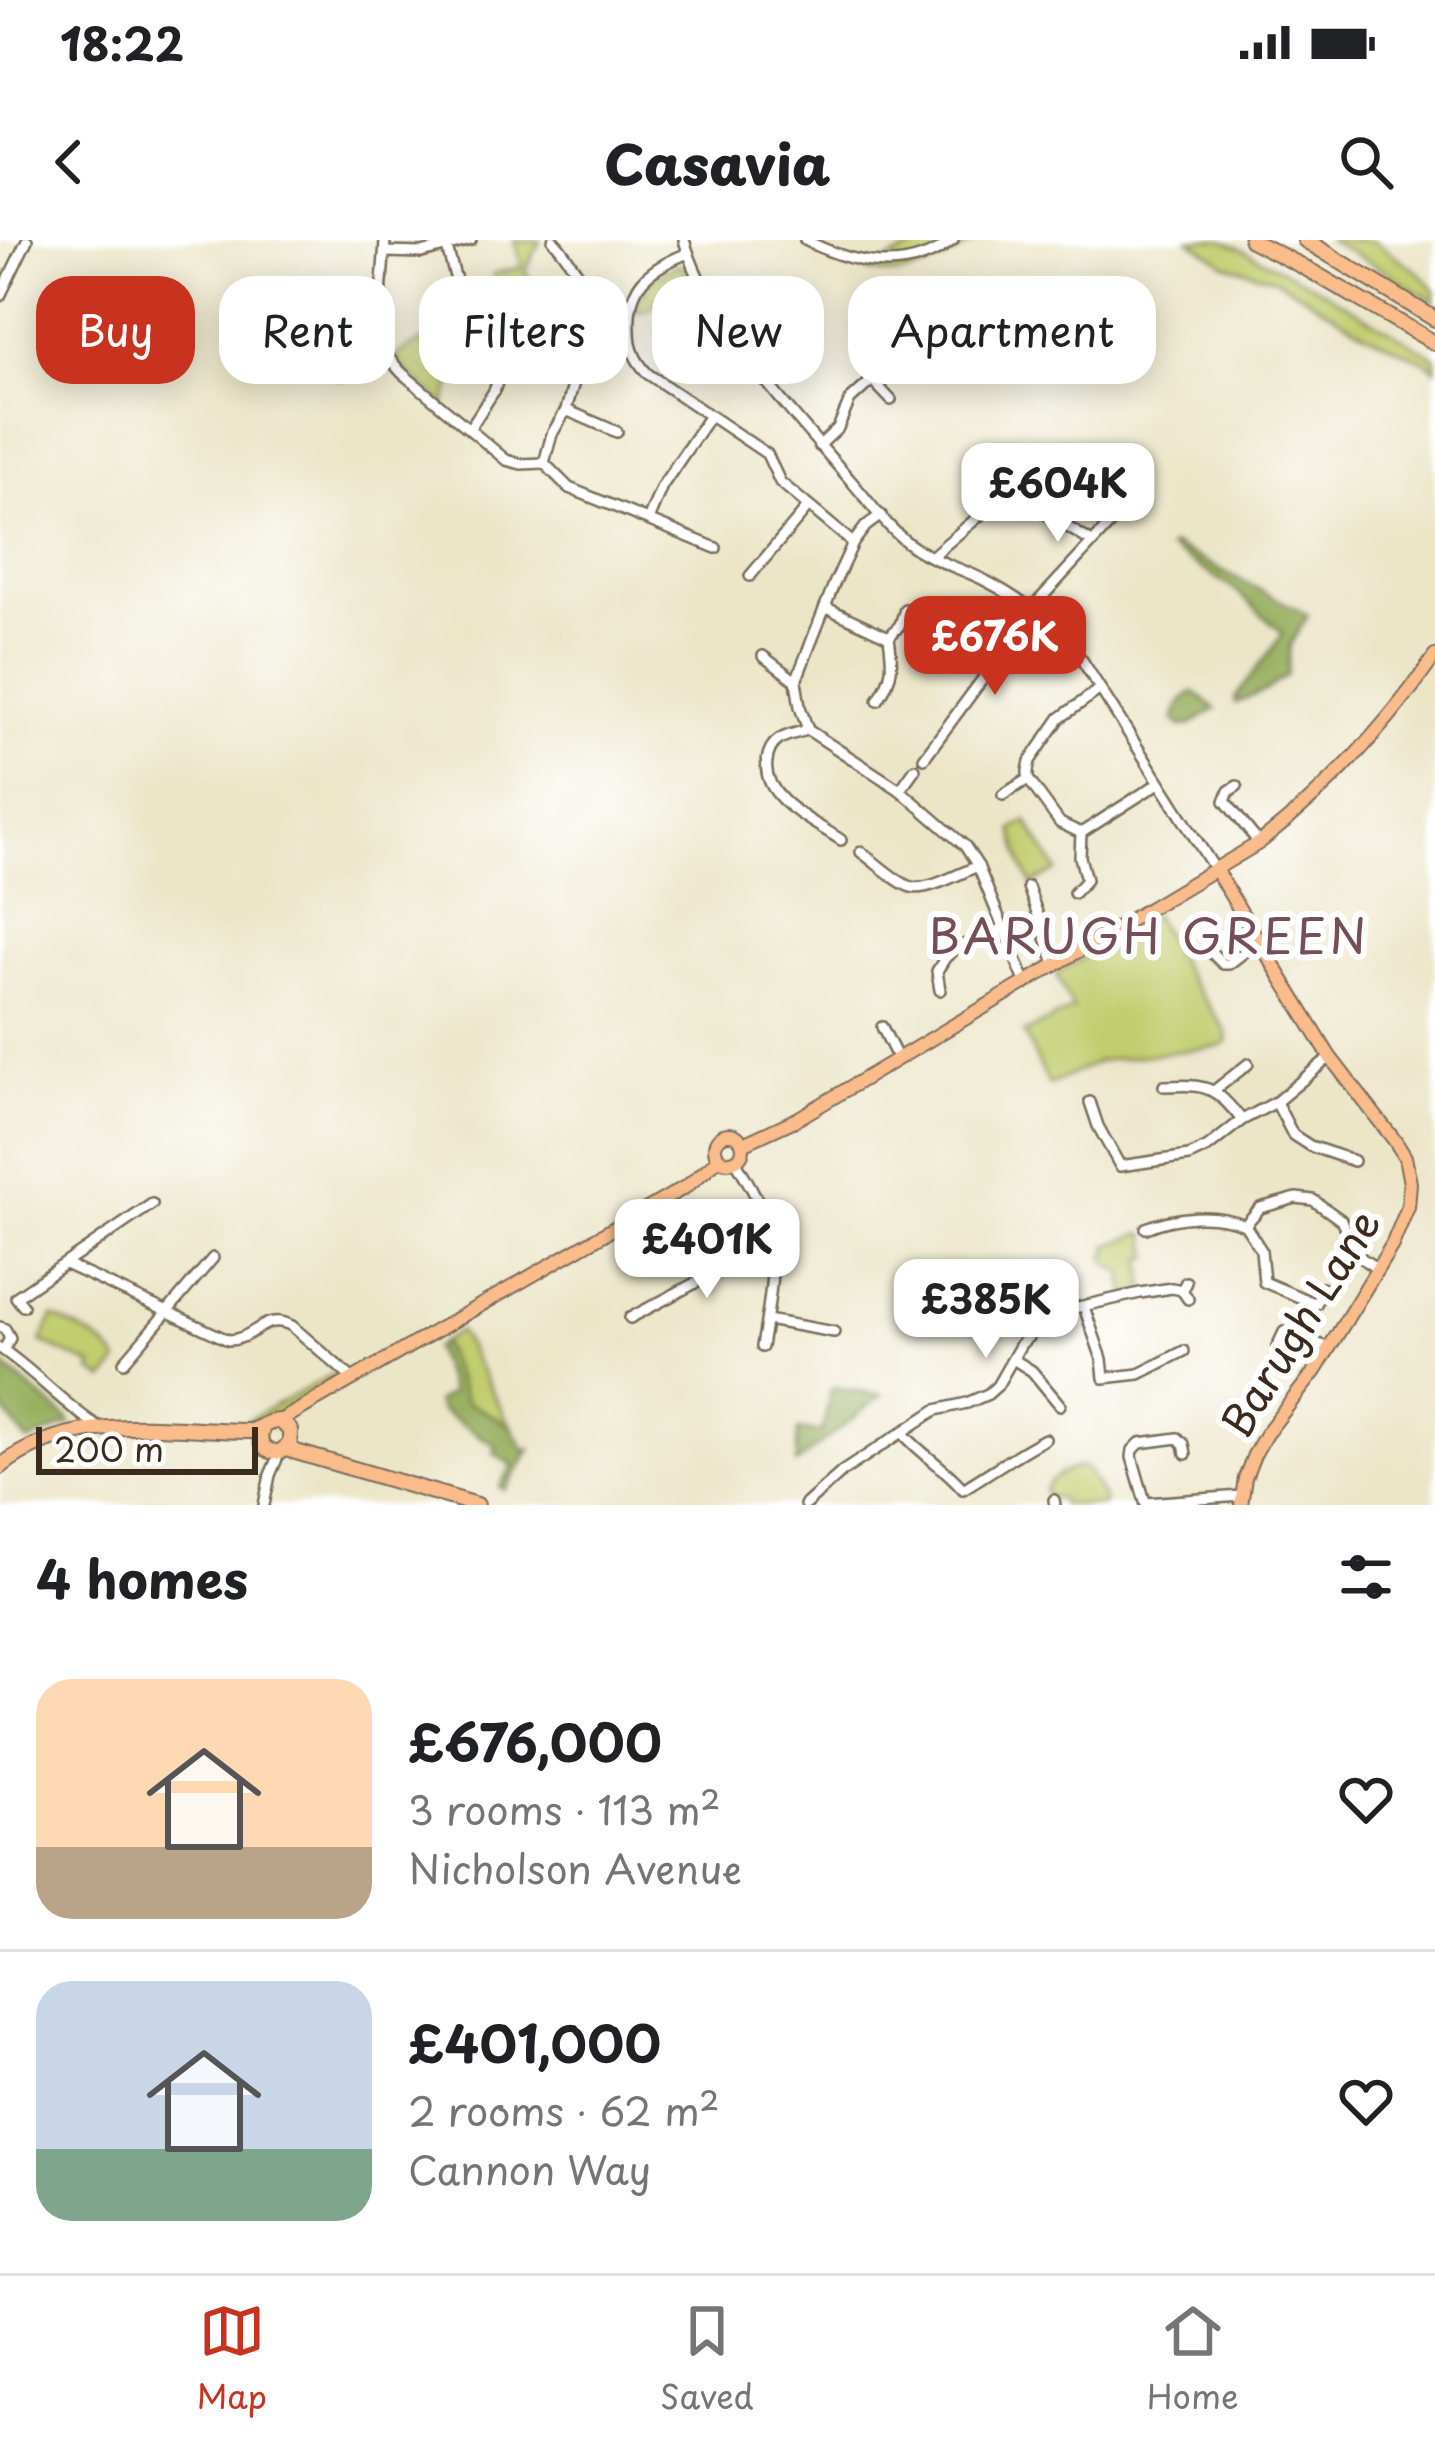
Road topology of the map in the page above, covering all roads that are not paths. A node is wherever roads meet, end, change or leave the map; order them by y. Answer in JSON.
{"nodes":[{"id":1,"x":27,"y":240,"type":"edge"},
{"id":2,"x":471,"y":240,"type":"edge"},
{"id":3,"x":553,"y":240,"type":"edge"},
{"id":4,"x":684,"y":240,"type":"edge"},
{"id":5,"x":805,"y":240,"type":"edge"},
{"id":6,"x":953,"y":240,"type":"edge"},
{"id":7,"x":1251,"y":240,"type":"edge"},
{"id":8,"x":1305,"y":240,"type":"edge"},
{"id":9,"x":385,"y":246,"type":"edge"},
{"id":10,"x":447,"y":248,"type":"junction"},
{"id":11,"x":688,"y":254,"type":"junction"},
{"id":12,"x":455,"y":276,"type":"edge"},
{"id":13,"x":581,"y":276,"type":"edge"},
{"id":14,"x":0,"y":296,"type":"edge"},
{"id":15,"x":628,"y":308,"type":"joint"},
{"id":16,"x":1435,"y":319,"type":"edge"},
{"id":17,"x":1435,"y":343,"type":"edge"},
{"id":18,"x":630,"y":347,"type":"junction"},
{"id":19,"x":496,"y":384,"type":"edge"},
{"id":20,"x":891,"y":400,"type":"dead end"},
{"id":21,"x":566,"y":410,"type":"junction"},
{"id":22,"x":709,"y":417,"type":"junction"},
{"id":23,"x":470,"y":428,"type":"junction"},
{"id":24,"x":617,"y":432,"type":"dead end"},
{"id":25,"x":819,"y":446,"type":"junction"},
{"id":26,"x":544,"y":463,"type":"junction"},
{"id":27,"x":1037,"y":467,"type":"dead end"},
{"id":28,"x":1009,"y":491,"type":"junction"},
{"id":29,"x":808,"y":507,"type":"junction"},
{"id":30,"x":1120,"y":513,"type":"dead end"},
{"id":31,"x":881,"y":515,"type":"junction"},
{"id":32,"x":648,"y":520,"type":"junction"},
{"id":33,"x":1092,"y":542,"type":"junction"},
{"id":34,"x":853,"y":543,"type":"junction"},
{"id":35,"x":716,"y":548,"type":"dead end"},
{"id":36,"x":931,"y":557,"type":"junction"},
{"id":37,"x":750,"y":576,"type":"dead end"},
{"id":38,"x":825,"y":607,"type":"junction"},
{"id":39,"x":905,"y":609,"type":"dead end"},
{"id":40,"x":1032,"y":610,"type":"junction"},
{"id":41,"x":889,"y":637,"type":"junction"},
{"id":42,"x":763,"y":656,"type":"dead end"},
{"id":43,"x":1435,"y":656,"type":"edge"},
{"id":44,"x":796,"y":681,"type":"junction"},
{"id":45,"x":1100,"y":688,"type":"junction"},
{"id":46,"x":878,"y":700,"type":"dead end"},
{"id":47,"x":808,"y":730,"type":"junction"},
{"id":48,"x":924,"y":758,"type":"dead end"},
{"id":49,"x":915,"y":770,"type":"dead end"},
{"id":50,"x":1028,"y":779,"type":"junction"},
{"id":51,"x":1159,"y":783,"type":"junction"},
{"id":52,"x":1237,"y":786,"type":"dead end"},
{"id":53,"x":900,"y":790,"type":"junction"},
{"id":54,"x":1004,"y":795,"type":"dead end"},
{"id":55,"x":1081,"y":833,"type":"junction"},
{"id":56,"x":839,"y":834,"type":"dead end"},
{"id":57,"x":1259,"y":843,"type":"junction"},
{"id":58,"x":865,"y":860,"type":"dead end"},
{"id":59,"x":978,"y":866,"type":"junction"},
{"id":60,"x":1216,"y":871,"type":"junction"},
{"id":61,"x":1028,"y":886,"type":"dead end"},
{"id":62,"x":1074,"y":893,"type":"dead end"},
{"id":63,"x":1004,"y":929,"type":"junction"},
{"id":64,"x":1259,"y":941,"type":"junction"},
{"id":65,"x":1211,"y":952,"type":"dead end"},
{"id":66,"x":1056,"y":965,"type":"junction"},
{"id":67,"x":1025,"y":983,"type":"junction"},
{"id":68,"x":940,"y":990,"type":"dead end"},
{"id":69,"x":882,"y":1027,"type":"dead end"},
{"id":70,"x":1330,"y":1057,"type":"junction"},
{"id":71,"x":898,"y":1059,"type":"junction"},
{"id":72,"x":1248,"y":1064,"type":"dead end"},
{"id":73,"x":1164,"y":1086,"type":"dead end"},
{"id":74,"x":1215,"y":1090,"type":"junction"},
{"id":75,"x":1276,"y":1102,"type":"junction"},
{"id":76,"x":1107,"y":1106,"type":"dead end"},
{"id":77,"x":1242,"y":1120,"type":"junction"},
{"id":78,"x":743,"y":1144,"type":"junction"},
{"id":79,"x":719,"y":1159,"type":"junction"},
{"id":80,"x":736,"y":1161,"type":"junction"},
{"id":81,"x":1354,"y":1161,"type":"dead end"},
{"id":82,"x":152,"y":1204,"type":"dead end"},
{"id":83,"x":1245,"y":1226,"type":"junction"},
{"id":84,"x":1146,"y":1228,"type":"dead end"},
{"id":85,"x":772,"y":1251,"type":"junction"},
{"id":86,"x":213,"y":1258,"type":"dead end"},
{"id":87,"x":64,"y":1264,"type":"junction"},
{"id":88,"x":1377,"y":1269,"type":"junction"},
{"id":89,"x":1264,"y":1282,"type":"junction"},
{"id":90,"x":1322,"y":1288,"type":"dead end"},
{"id":91,"x":1185,"y":1290,"type":"dead end"},
{"id":92,"x":1250,"y":1292,"type":"dead end"},
{"id":93,"x":22,"y":1306,"type":"dead end"},
{"id":94,"x":1084,"y":1307,"type":"junction"},
{"id":95,"x":167,"y":1312,"type":"junction"},
{"id":96,"x":630,"y":1318,"type":"dead end"},
{"id":97,"x":766,"y":1320,"type":"junction"},
{"id":98,"x":0,"y":1327,"type":"edge"},
{"id":99,"x":834,"y":1332,"type":"dead end"},
{"id":100,"x":762,"y":1347,"type":"dead end"},
{"id":101,"x":1277,"y":1347,"type":"dead end"},
{"id":102,"x":1330,"y":1348,"type":"junction"},
{"id":103,"x":2,"y":1349,"type":"edge"},
{"id":104,"x":1184,"y":1351,"type":"dead end"},
{"id":105,"x":1013,"y":1359,"type":"junction"},
{"id":106,"x":124,"y":1362,"type":"dead end"},
{"id":107,"x":353,"y":1379,"type":"junction"},
{"id":108,"x":1042,"y":1382,"type":"junction"},
{"id":109,"x":1032,"y":1394,"type":"dead end"},
{"id":110,"x":1060,"y":1405,"type":"dead end"},
{"id":111,"x":99,"y":1427,"type":"junction"},
{"id":112,"x":902,"y":1432,"type":"junction"},
{"id":113,"x":277,"y":1439,"type":"junction"},
{"id":114,"x":1045,"y":1439,"type":"dead end"},
{"id":115,"x":1186,"y":1454,"type":"dead end"},
{"id":116,"x":0,"y":1467,"type":"edge"},
{"id":117,"x":820,"y":1501,"type":"edge"},
{"id":118,"x":1241,"y":1501,"type":"edge"},
{"id":119,"x":1146,"y":1504,"type":"edge"},
{"id":120,"x":264,"y":1505,"type":"edge"},
{"id":121,"x":477,"y":1505,"type":"edge"},
{"id":122,"x":805,"y":1505,"type":"edge"}],
"edges":[{"from":1,"to":14,"type":"street"},
{"from":2,"to":10,"type":"street"},
{"from":3,"to":13,"type":"street"},
{"from":4,"to":11,"type":"street"},
{"from":5,"to":6,"type":"street"},
{"from":7,"to":17,"type":"highway"},
{"from":8,"to":16,"type":"highway"},
{"from":9,"to":10,"type":"street"},
{"from":9,"to":23,"type":"street"},
{"from":10,"to":12,"type":"street"},
{"from":11,"to":15,"type":"street"},
{"from":11,"to":25,"type":"street"},
{"from":15,"to":18,"type":"street"},
{"from":18,"to":21,"type":"street"},
{"from":18,"to":22,"type":"street"},
{"from":19,"to":23,"type":"street"},
{"from":20,"to":25,"type":"street"},
{"from":21,"to":24,"type":"street"},
{"from":21,"to":26,"type":"street"},
{"from":22,"to":29,"type":"street"},
{"from":22,"to":32,"type":"street"},
{"from":23,"to":26,"type":"street"},
{"from":25,"to":31,"type":"street"},
{"from":26,"to":32,"type":"street"},
{"from":27,"to":28,"type":"street"},
{"from":28,"to":33,"type":"street"},
{"from":28,"to":36,"type":"street"},
{"from":29,"to":34,"type":"street"},
{"from":29,"to":37,"type":"street"},
{"from":30,"to":33,"type":"street"},
{"from":31,"to":34,"type":"street"},
{"from":31,"to":36,"type":"street"},
{"from":32,"to":35,"type":"street"},
{"from":33,"to":40,"type":"street"},
{"from":34,"to":38,"type":"street"},
{"from":36,"to":40,"type":"street"},
{"from":38,"to":41,"type":"street"},
{"from":38,"to":44,"type":"street"},
{"from":39,"to":41,"type":"street"},
{"from":40,"to":45,"type":"street"},
{"from":40,"to":48,"type":"street"},
{"from":41,"to":46,"type":"street"},
{"from":42,"to":44,"type":"street"},
{"from":43,"to":57,"type":"main road"},
{"from":44,"to":47,"type":"street"},
{"from":45,"to":50,"type":"street"},
{"from":45,"to":51,"type":"street"},
{"from":47,"to":53,"type":"street"},
{"from":47,"to":56,"type":"street"},
{"from":49,"to":53,"type":"street"},
{"from":50,"to":54,"type":"street"},
{"from":50,"to":55,"type":"street"},
{"from":51,"to":55,"type":"street"},
{"from":51,"to":60,"type":"street"},
{"from":52,"to":57,"type":"street"},
{"from":53,"to":59,"type":"street"},
{"from":55,"to":62,"type":"street"},
{"from":57,"to":60,"type":"main road"},
{"from":58,"to":59,"type":"street"},
{"from":59,"to":63,"type":"street"},
{"from":60,"to":64,"type":"main road","name":"Barugh Lane"},
{"from":60,"to":66,"type":"main road"},
{"from":61,"to":66,"type":"street"},
{"from":63,"to":67,"type":"street"},
{"from":63,"to":68,"type":"street"},
{"from":64,"to":65,"type":"street"},
{"from":64,"to":70,"type":"main road","name":"Barugh Lane"},
{"from":66,"to":67,"type":"main road"},
{"from":67,"to":71,"type":"main road"},
{"from":69,"to":71,"type":"street"},
{"from":70,"to":75,"type":"street"},
{"from":70,"to":88,"type":"main road","name":"Barugh Lane"},
{"from":71,"to":78,"type":"main road"},
{"from":72,"to":74,"type":"street"},
{"from":73,"to":74,"type":"street"},
{"from":74,"to":77,"type":"street"},
{"from":75,"to":77,"type":"street"},
{"from":75,"to":81,"type":"street"},
{"from":76,"to":77,"type":"street"},
{"from":78,"to":79,"type":"main road"},
{"from":78,"to":80,"type":"main road"},
{"from":79,"to":80,"type":"main road"},
{"from":79,"to":107,"type":"main road"},
{"from":80,"to":85,"type":"street"},
{"from":82,"to":87,"type":"street"},
{"from":83,"to":84,"type":"street"},
{"from":83,"to":88,"type":"street"},
{"from":83,"to":89,"type":"street"},
{"from":85,"to":96,"type":"street"},
{"from":85,"to":97,"type":"street"},
{"from":86,"to":95,"type":"street"},
{"from":87,"to":93,"type":"street"},
{"from":87,"to":95,"type":"street"},
{"from":88,"to":102,"type":"main road","name":"Barugh Lane"},
{"from":89,"to":90,"type":"street"},
{"from":89,"to":92,"type":"street"},
{"from":91,"to":94,"type":"street"},
{"from":94,"to":104,"type":"street"},
{"from":94,"to":105,"type":"street"},
{"from":95,"to":106,"type":"street"},
{"from":95,"to":107,"type":"street"},
{"from":97,"to":99,"type":"street"},
{"from":97,"to":100,"type":"street"},
{"from":98,"to":103,"type":"street"},
{"from":101,"to":102,"type":"street"},
{"from":102,"to":118,"type":"main road","name":"Barugh Lane"},
{"from":103,"to":111,"type":"street"},
{"from":105,"to":108,"type":"street"},
{"from":105,"to":112,"type":"street"},
{"from":107,"to":113,"type":"main road"},
{"from":108,"to":109,"type":"street"},
{"from":108,"to":110,"type":"street"},
{"from":111,"to":113,"type":"highway"},
{"from":111,"to":116,"type":"highway"},
{"from":112,"to":114,"type":"street"},
{"from":112,"to":117,"type":"street"},
{"from":113,"to":120,"type":"street"},
{"from":113,"to":121,"type":"highway"},
{"from":115,"to":119,"type":"street"},
{"from":117,"to":122,"type":"street"},
{"from":118,"to":119,"type":"street"}]}
